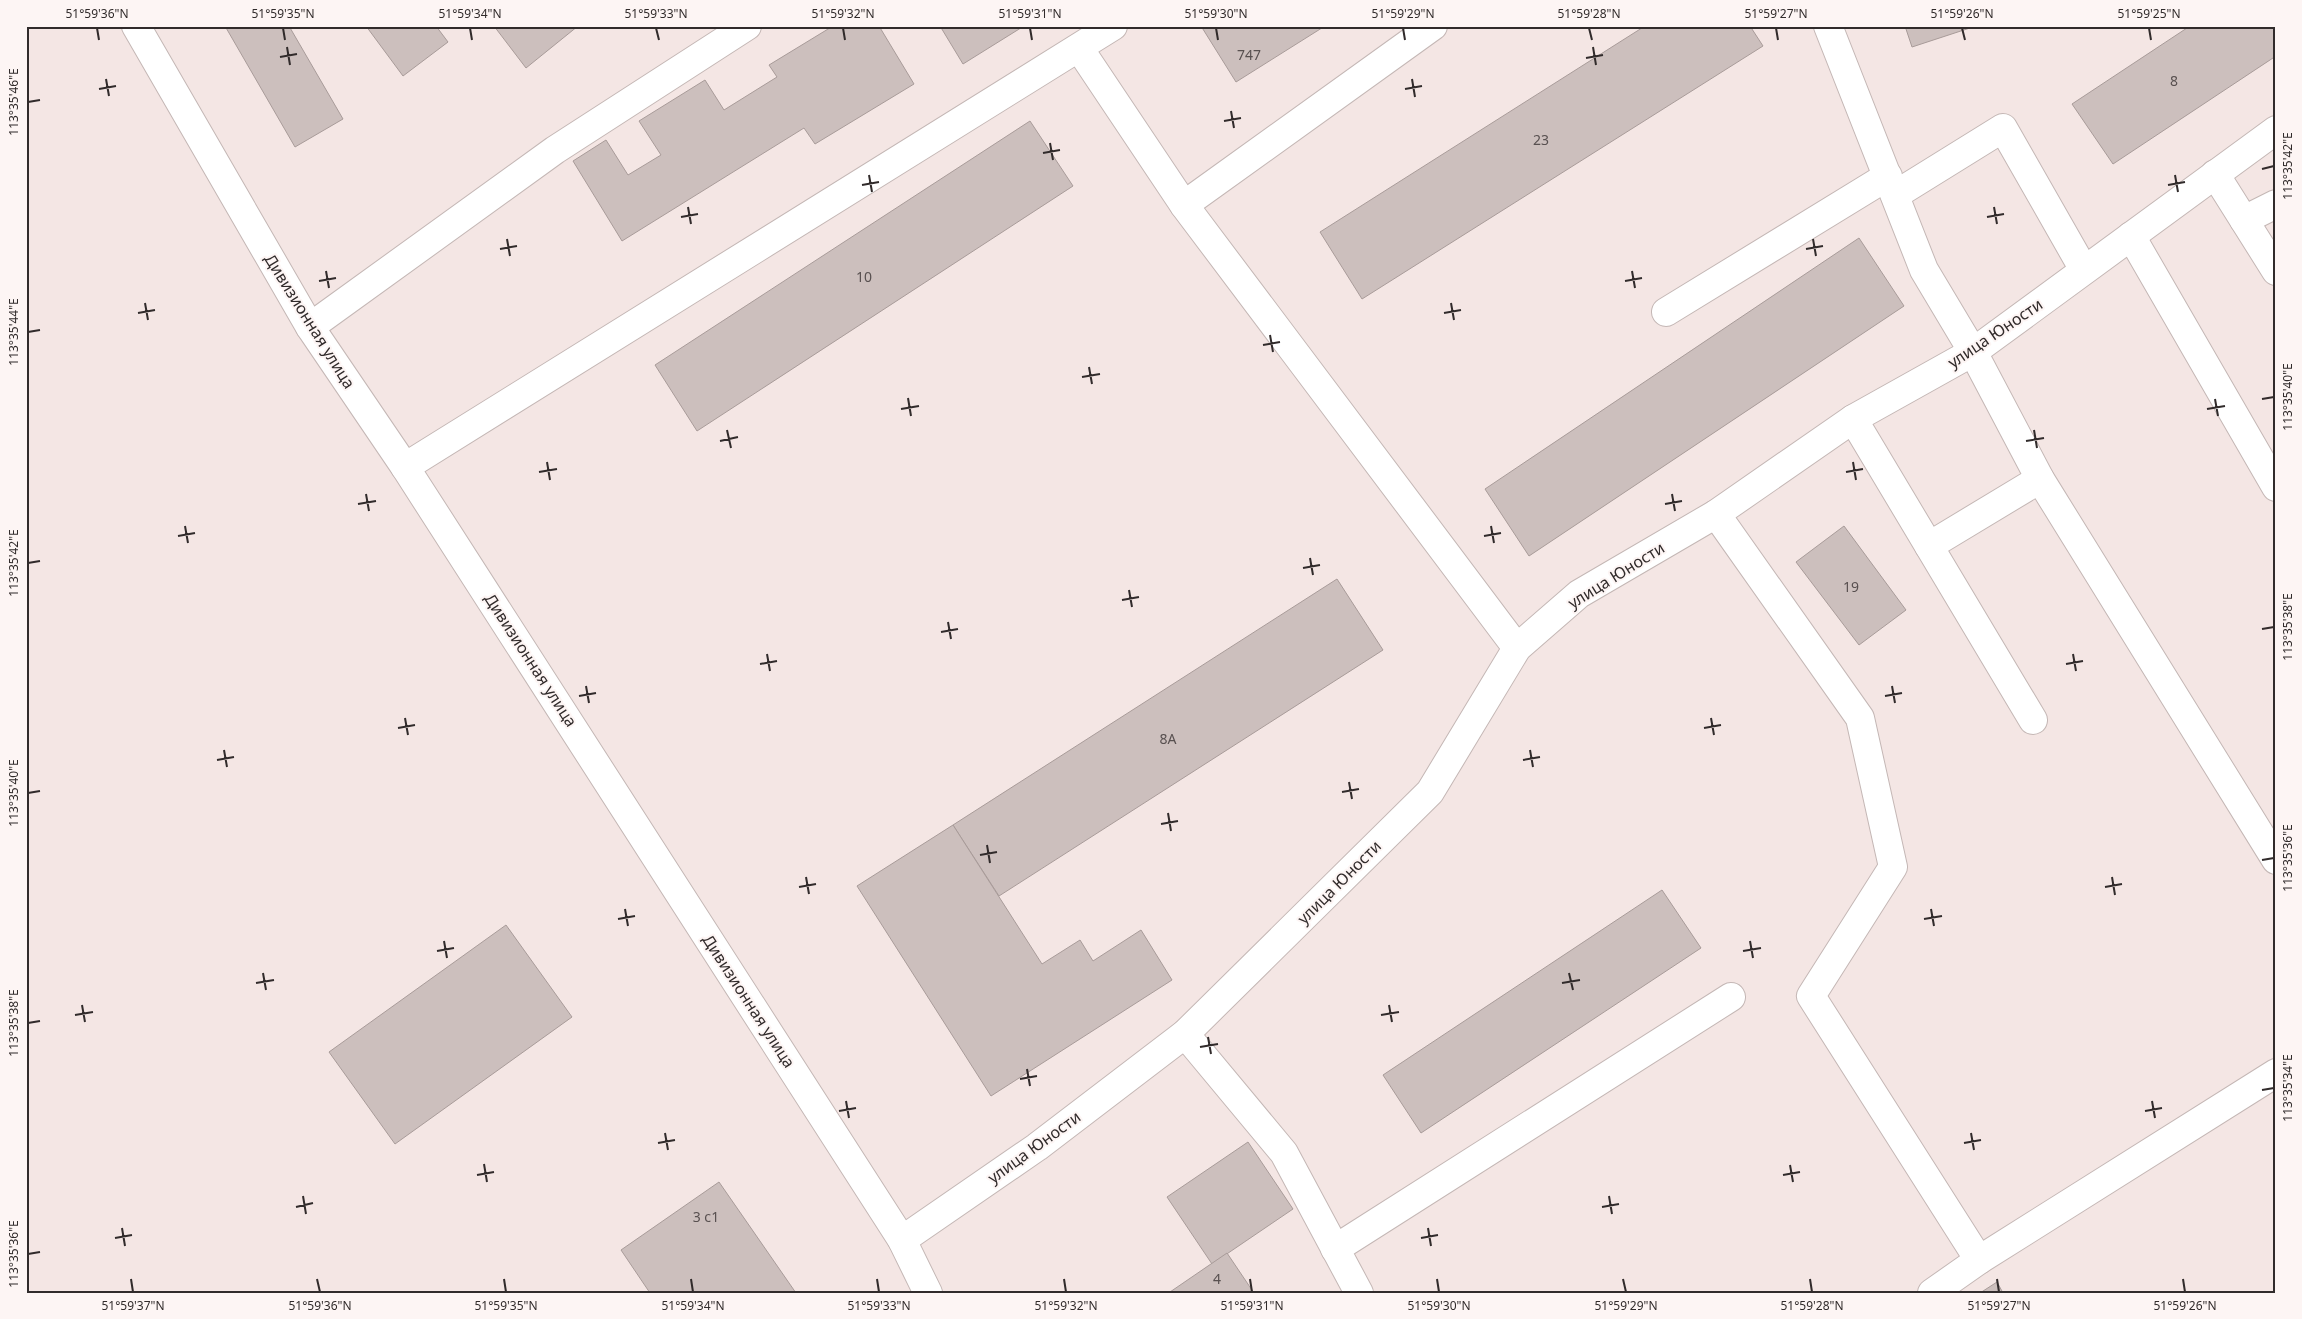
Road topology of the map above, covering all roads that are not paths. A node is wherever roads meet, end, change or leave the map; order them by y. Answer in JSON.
{"nodes":[{"id":1,"x":136,"y":26,"type":"edge"},
{"id":2,"x":747,"y":26,"type":"edge"},
{"id":3,"x":1113,"y":26,"type":"edge"},
{"id":4,"x":1433,"y":26,"type":"edge"},
{"id":5,"x":1828,"y":26,"type":"edge"},
{"id":6,"x":1079,"y":48,"type":"junction"},
{"id":7,"x":2276,"y":130,"type":"edge"},
{"id":8,"x":2215,"y":174,"type":"junction"},
{"id":9,"x":1891,"y":185,"type":"junction"},
{"id":10,"x":1184,"y":204,"type":"junction"},
{"id":11,"x":2276,"y":204,"type":"edge"},
{"id":12,"x":2244,"y":220,"type":"junction"},
{"id":13,"x":2131,"y":236,"type":"junction"},
{"id":14,"x":2084,"y":270,"type":"junction"},
{"id":15,"x":2276,"y":271,"type":"edge"},
{"id":16,"x":1666,"y":312,"type":"dead end"},
{"id":17,"x":310,"y":327,"type":"junction"},
{"id":18,"x":1973,"y":352,"type":"junction"},
{"id":19,"x":1853,"y":419,"type":"junction"},
{"id":20,"x":406,"y":467,"type":"junction"},
{"id":21,"x":2040,"y":479,"type":"junction"},
{"id":22,"x":2276,"y":487,"type":"edge"},
{"id":23,"x":1716,"y":514,"type":"junction"},
{"id":24,"x":1929,"y":546,"type":"junction"},
{"id":25,"x":1517,"y":648,"type":"junction"},
{"id":26,"x":2033,"y":720,"type":"dead end"},
{"id":27,"x":2276,"y":860,"type":"edge"},
{"id":28,"x":1731,"y":997,"type":"dead end"},
{"id":29,"x":1184,"y":1034,"type":"junction"},
{"id":30,"x":2276,"y":1073,"type":"edge"},
{"id":31,"x":902,"y":1240,"type":"junction"},
{"id":32,"x":1335,"y":1249,"type":"junction"},
{"id":33,"x":1979,"y":1260,"type":"junction"},
{"id":34,"x":928,"y":1293,"type":"edge"},
{"id":35,"x":1359,"y":1293,"type":"edge"},
{"id":36,"x":1932,"y":1293,"type":"edge"}],
"edges":[{"from":1,"to":17,"type":"street","name":"Дивизионная улица"},
{"from":2,"to":17,"type":"street"},
{"from":3,"to":6,"type":"street"},
{"from":4,"to":10,"type":"street"},
{"from":5,"to":9,"type":"street"},
{"from":6,"to":10,"type":"street"},
{"from":6,"to":20,"type":"street"},
{"from":7,"to":8,"type":"street","name":"улица Юности"},
{"from":8,"to":12,"type":"street"},
{"from":8,"to":13,"type":"street","name":"улица Юности"},
{"from":9,"to":14,"type":"street"},
{"from":9,"to":16,"type":"street"},
{"from":9,"to":18,"type":"street"},
{"from":10,"to":25,"type":"street"},
{"from":11,"to":12,"type":"street"},
{"from":12,"to":15,"type":"street"},
{"from":13,"to":14,"type":"street","name":"улица Юности"},
{"from":13,"to":22,"type":"street"},
{"from":14,"to":18,"type":"street","name":"улица Юности"},
{"from":17,"to":20,"type":"street","name":"Дивизионная улица"},
{"from":18,"to":19,"type":"street","name":"улица Юности"},
{"from":18,"to":21,"type":"street"},
{"from":19,"to":23,"type":"street","name":"улица Юности"},
{"from":19,"to":24,"type":"street"},
{"from":20,"to":31,"type":"street","name":"Дивизионная улица"},
{"from":21,"to":24,"type":"street"},
{"from":21,"to":27,"type":"street"},
{"from":23,"to":25,"type":"street","name":"улица Юности"},
{"from":23,"to":33,"type":"street"},
{"from":24,"to":26,"type":"street"},
{"from":25,"to":29,"type":"street","name":"улица Юности"},
{"from":28,"to":32,"type":"street"},
{"from":29,"to":31,"type":"street","name":"улица Юности"},
{"from":29,"to":32,"type":"street"},
{"from":30,"to":33,"type":"street"},
{"from":31,"to":34,"type":"street","name":"Дивизионная улица"},
{"from":32,"to":35,"type":"street"},
{"from":33,"to":36,"type":"street"}]}
